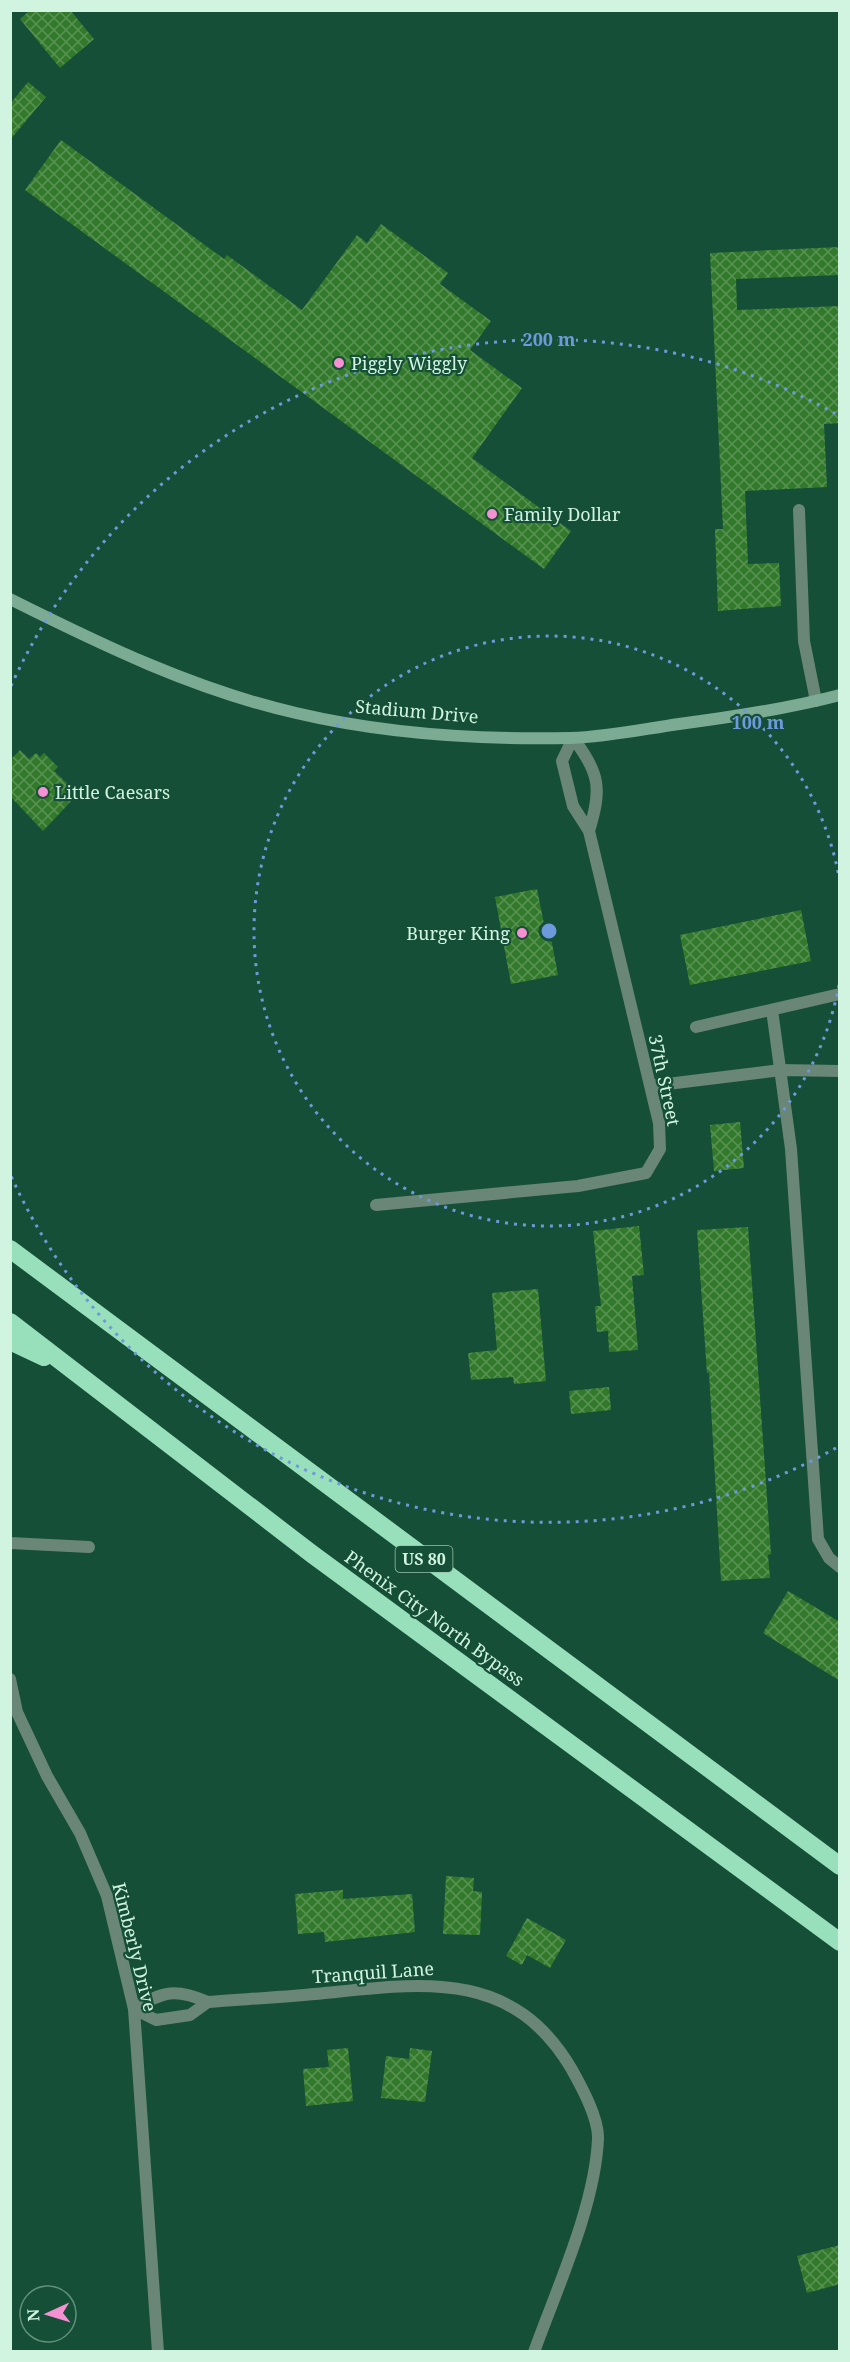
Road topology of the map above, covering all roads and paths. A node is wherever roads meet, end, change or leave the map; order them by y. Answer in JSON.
{"nodes":[{"id":1,"x":799,"y":510,"type":"dead end"},
{"id":2,"x":10,"y":599,"type":"edge"},
{"id":3,"x":840,"y":695,"type":"edge"},
{"id":4,"x":816,"y":701,"type":"junction"},
{"id":5,"x":573,"y":738,"type":"junction"},
{"id":6,"x":589,"y":831,"type":"junction"},
{"id":7,"x":840,"y":994,"type":"edge"},
{"id":8,"x":772,"y":1010,"type":"junction"},
{"id":9,"x":696,"y":1027,"type":"dead end"},
{"id":10,"x":781,"y":1070,"type":"junction"},
{"id":11,"x":840,"y":1071,"type":"edge"},
{"id":12,"x":651,"y":1086,"type":"junction"},
{"id":13,"x":376,"y":1205,"type":"dead end"},
{"id":14,"x":10,"y":1244,"type":"edge"},
{"id":15,"x":10,"y":1249,"type":"edge"},
{"id":16,"x":44,"y":1274,"type":"junction"},
{"id":17,"x":10,"y":1322,"type":"edge"},
{"id":18,"x":10,"y":1341,"type":"edge"},
{"id":19,"x":77,"y":1373,"type":"junction"},
{"id":20,"x":10,"y":1543,"type":"edge"},
{"id":21,"x":89,"y":1548,"type":"dead end"},
{"id":22,"x":840,"y":1567,"type":"edge"},
{"id":23,"x":10,"y":1679,"type":"edge"},
{"id":24,"x":840,"y":1866,"type":"edge"},
{"id":25,"x":840,"y":1942,"type":"edge"},
{"id":26,"x":208,"y":2002,"type":"junction"},
{"id":27,"x":134,"y":2009,"type":"junction"},
{"id":28,"x":158,"y":2352,"type":"edge"},
{"id":29,"x":534,"y":2352,"type":"edge"}],
"edges":[{"from":1,"to":4,"type":"street"},
{"from":2,"to":5,"type":"street","name":"Stadium Drive"},
{"from":3,"to":4,"type":"street","name":"Stadium Drive"},
{"from":4,"to":5,"type":"street","name":"Stadium Drive"},
{"from":5,"to":6,"type":"street"},
{"from":5,"to":6,"type":"street","name":"37th Street"},
{"from":6,"to":12,"type":"street","name":"37th Street"},
{"from":7,"to":8,"type":"street"},
{"from":8,"to":9,"type":"street"},
{"from":8,"to":10,"type":"street"},
{"from":10,"to":11,"type":"street"},
{"from":10,"to":12,"type":"street"},
{"from":10,"to":22,"type":"street"},
{"from":12,"to":13,"type":"street","name":"37th Street"},
{"from":14,"to":16,"type":"highway"},
{"from":15,"to":16,"type":"highway","number":"US 80"},
{"from":16,"to":24,"type":"highway","number":"US 80"},
{"from":17,"to":19,"type":"highway","name":"Phenix City North Bypass"},
{"from":18,"to":19,"type":"highway"},
{"from":19,"to":25,"type":"highway","name":"Phenix City North Bypass"},
{"from":20,"to":21,"type":"street"},
{"from":23,"to":27,"type":"street","name":"Kimberly Drive"},
{"from":26,"to":27,"type":"street","name":"Tranquil Lane"},
{"from":26,"to":27,"type":"street","name":"Tranquil Lane"},
{"from":26,"to":29,"type":"street","name":"Tranquil Lane"},
{"from":27,"to":28,"type":"street","name":"Kimberly Drive"}]}
